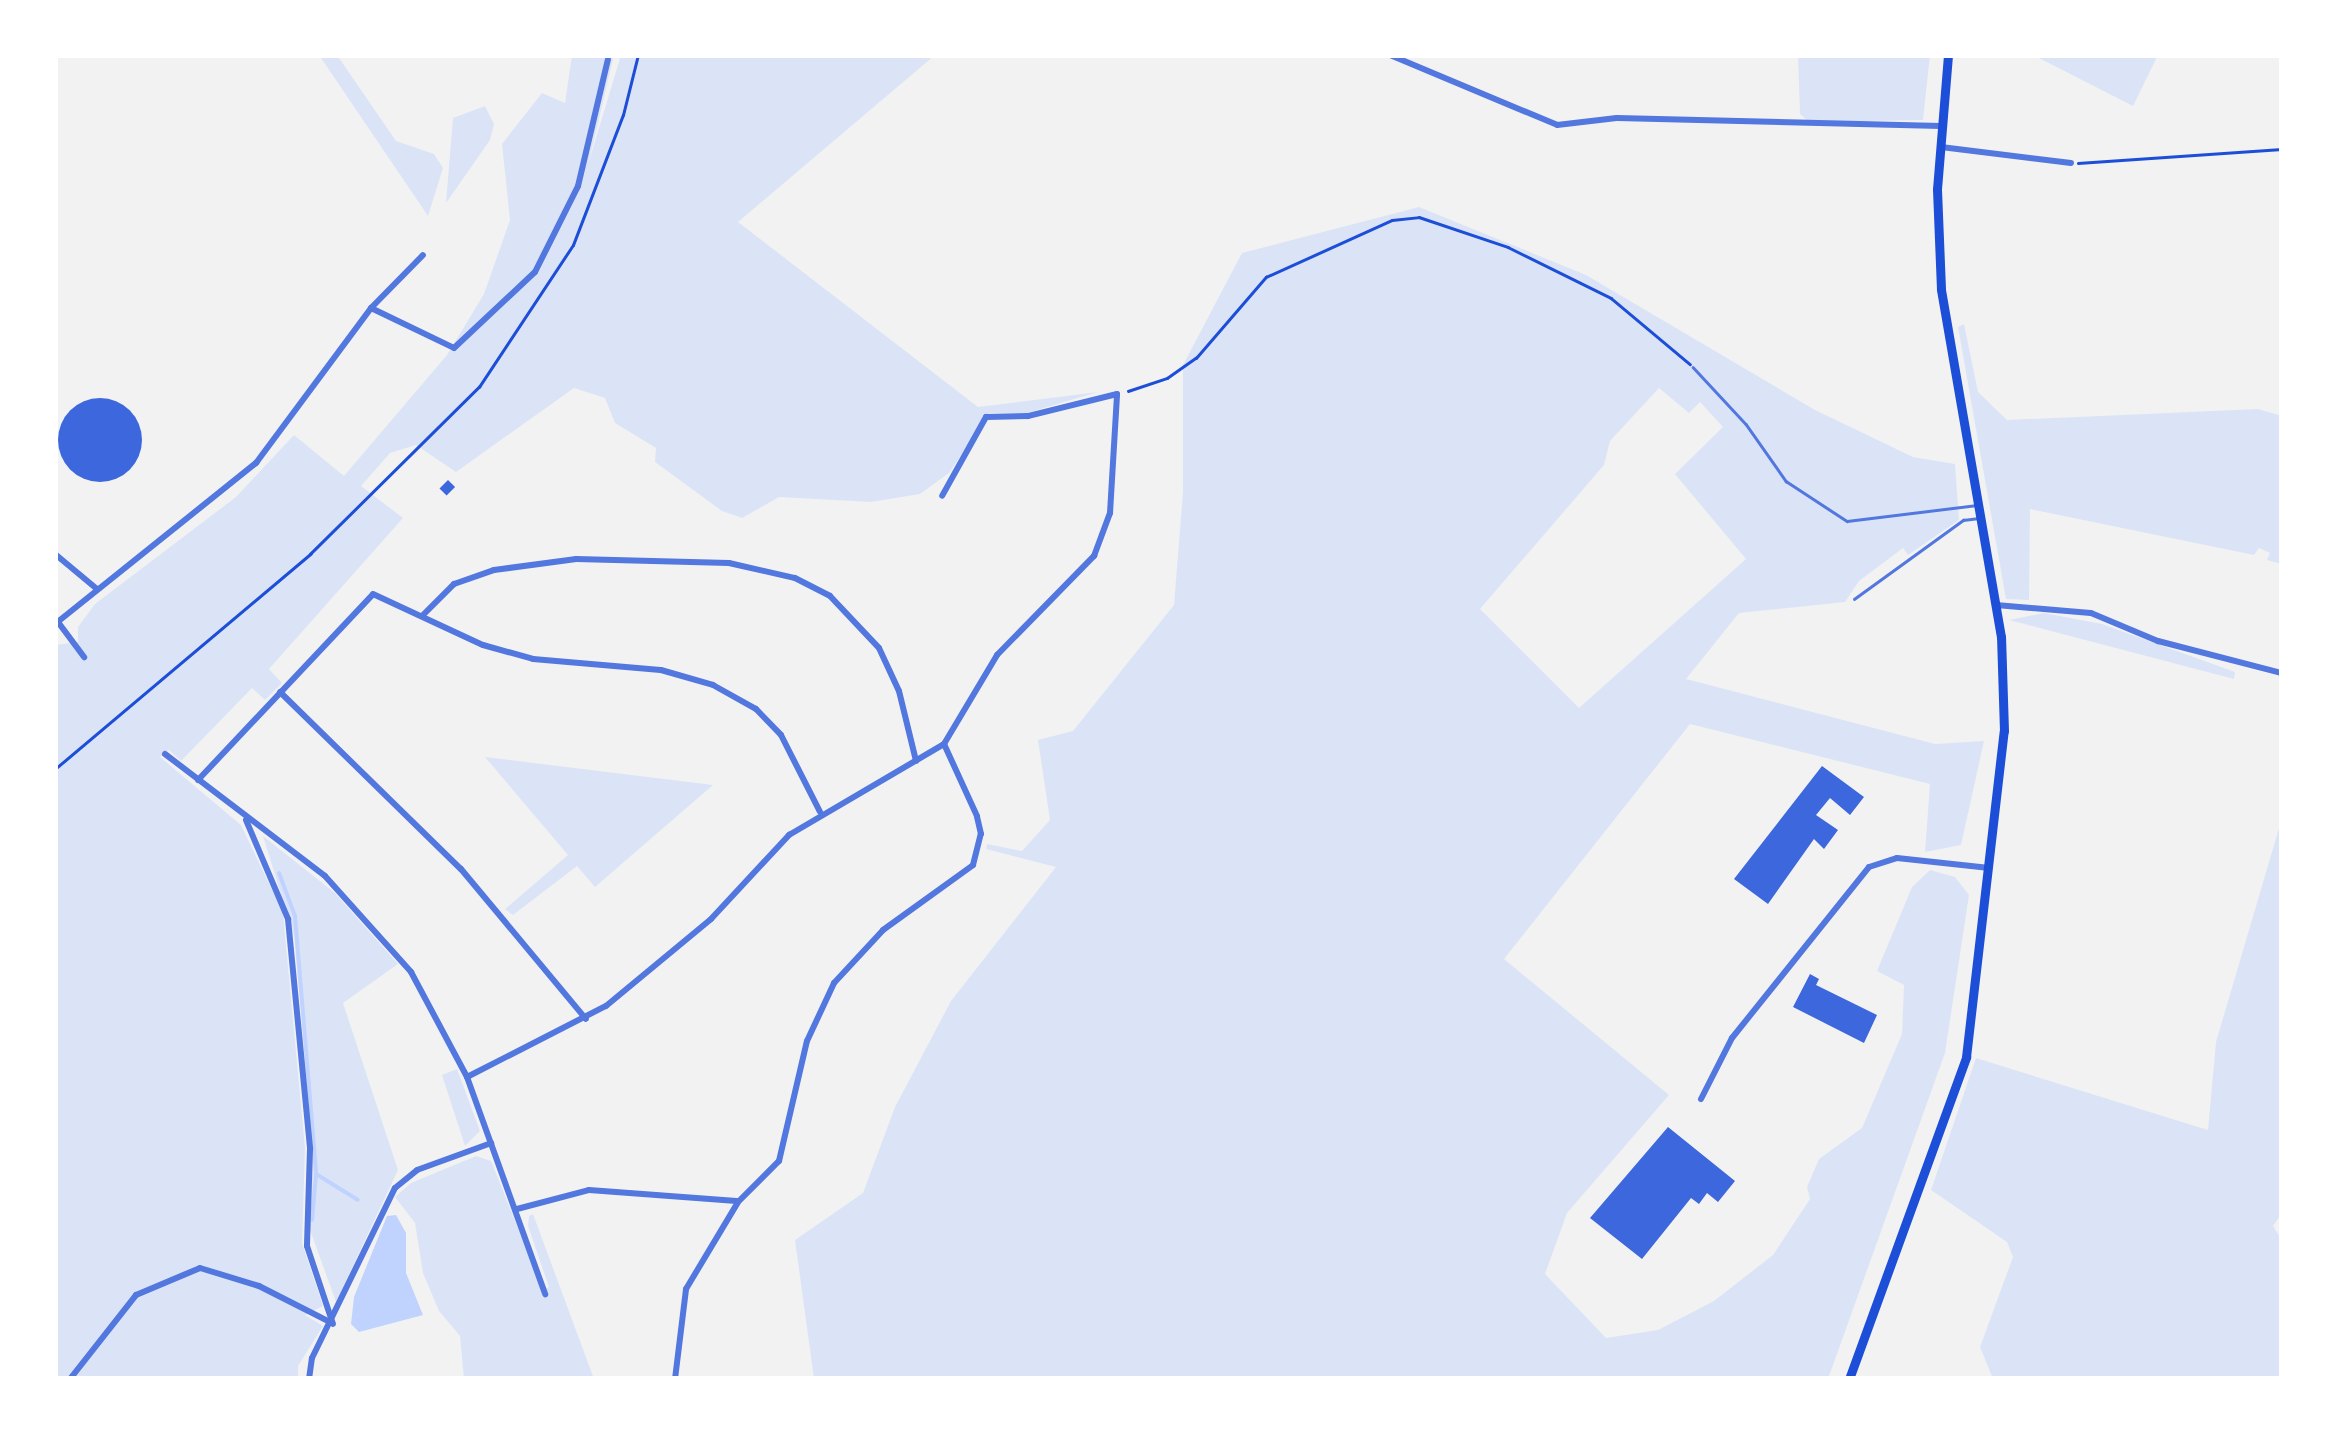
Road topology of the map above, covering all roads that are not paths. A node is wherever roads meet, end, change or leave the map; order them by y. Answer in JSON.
{"nodes":[{"id":1,"x":1390,"y":55,"type":"edge"},
{"id":2,"x":1948,"y":55,"type":"edge"},
{"id":3,"x":608,"y":59,"type":"dead end"},
{"id":4,"x":1941,"y":126,"type":"junction"},
{"id":5,"x":1939,"y":147,"type":"junction"},
{"id":6,"x":2071,"y":163,"type":"road end"},
{"id":7,"x":422,"y":256,"type":"dead end"},
{"id":8,"x":371,"y":308,"type":"junction"},
{"id":9,"x":1693,"y":367,"type":"road end"},
{"id":10,"x":942,"y":496,"type":"dead end"},
{"id":11,"x":1978,"y":505,"type":"junction"},
{"id":12,"x":1980,"y":518,"type":"junction"},
{"id":13,"x":55,"y":554,"type":"edge"},
{"id":14,"x":97,"y":588,"type":"junction"},
{"id":15,"x":1854,"y":598,"type":"dead end"},
{"id":16,"x":1996,"y":604,"type":"junction"},
{"id":17,"x":423,"y":615,"type":"junction"},
{"id":18,"x":56,"y":622,"type":"edge"},
{"id":19,"x":84,"y":657,"type":"dead end"},
{"id":20,"x":2282,"y":673,"type":"edge"},
{"id":21,"x":280,"y":691,"type":"junction"},
{"id":22,"x":944,"y":744,"type":"junction"},
{"id":23,"x":165,"y":754,"type":"dead end"},
{"id":24,"x":916,"y":762,"type":"junction"},
{"id":25,"x":198,"y":780,"type":"junction"},
{"id":26,"x":820,"y":812,"type":"junction"},
{"id":27,"x":244,"y":816,"type":"junction"},
{"id":28,"x":1990,"y":868,"type":"junction"},
{"id":29,"x":586,"y":1019,"type":"junction"},
{"id":30,"x":466,"y":1078,"type":"junction"},
{"id":31,"x":1701,"y":1099,"type":"dead end"},
{"id":32,"x":491,"y":1143,"type":"junction"},
{"id":33,"x":738,"y":1202,"type":"junction"},
{"id":34,"x":517,"y":1209,"type":"junction"},
{"id":35,"x":545,"y":1294,"type":"dead end"},
{"id":36,"x":333,"y":1324,"type":"junction"},
{"id":37,"x":70,"y":1379,"type":"edge"},
{"id":38,"x":309,"y":1379,"type":"edge"},
{"id":39,"x":675,"y":1379,"type":"edge"},
{"id":40,"x":1849,"y":1379,"type":"edge"}],
"edges":[{"from":1,"to":4,"type":"street"},
{"from":2,"to":4,"type":"main road"},
{"from":3,"to":8,"type":"street"},
{"from":4,"to":5,"type":"main road"},
{"from":5,"to":6,"type":"street"},
{"from":5,"to":11,"type":"main road"},
{"from":7,"to":8,"type":"street"},
{"from":8,"to":14,"type":"street"},
{"from":9,"to":11,"type":"lane"},
{"from":10,"to":22,"type":"street"},
{"from":11,"to":12,"type":"main road"},
{"from":12,"to":15,"type":"lane"},
{"from":12,"to":16,"type":"main road"},
{"from":13,"to":14,"type":"street"},
{"from":14,"to":18,"type":"street"},
{"from":16,"to":20,"type":"street"},
{"from":16,"to":28,"type":"main road"},
{"from":17,"to":21,"type":"street"},
{"from":17,"to":24,"type":"street"},
{"from":17,"to":26,"type":"street"},
{"from":18,"to":19,"type":"street"},
{"from":21,"to":25,"type":"street"},
{"from":21,"to":29,"type":"street"},
{"from":22,"to":24,"type":"street"},
{"from":22,"to":33,"type":"street"},
{"from":23,"to":25,"type":"street"},
{"from":24,"to":26,"type":"street"},
{"from":25,"to":27,"type":"street"},
{"from":26,"to":29,"type":"street"},
{"from":27,"to":30,"type":"street"},
{"from":27,"to":36,"type":"street"},
{"from":28,"to":31,"type":"street"},
{"from":28,"to":40,"type":"main road"},
{"from":29,"to":30,"type":"street"},
{"from":30,"to":32,"type":"street"},
{"from":32,"to":34,"type":"street"},
{"from":32,"to":36,"type":"street"},
{"from":33,"to":34,"type":"street"},
{"from":33,"to":39,"type":"street"},
{"from":34,"to":35,"type":"street"},
{"from":36,"to":37,"type":"street"},
{"from":36,"to":38,"type":"street"}]}
